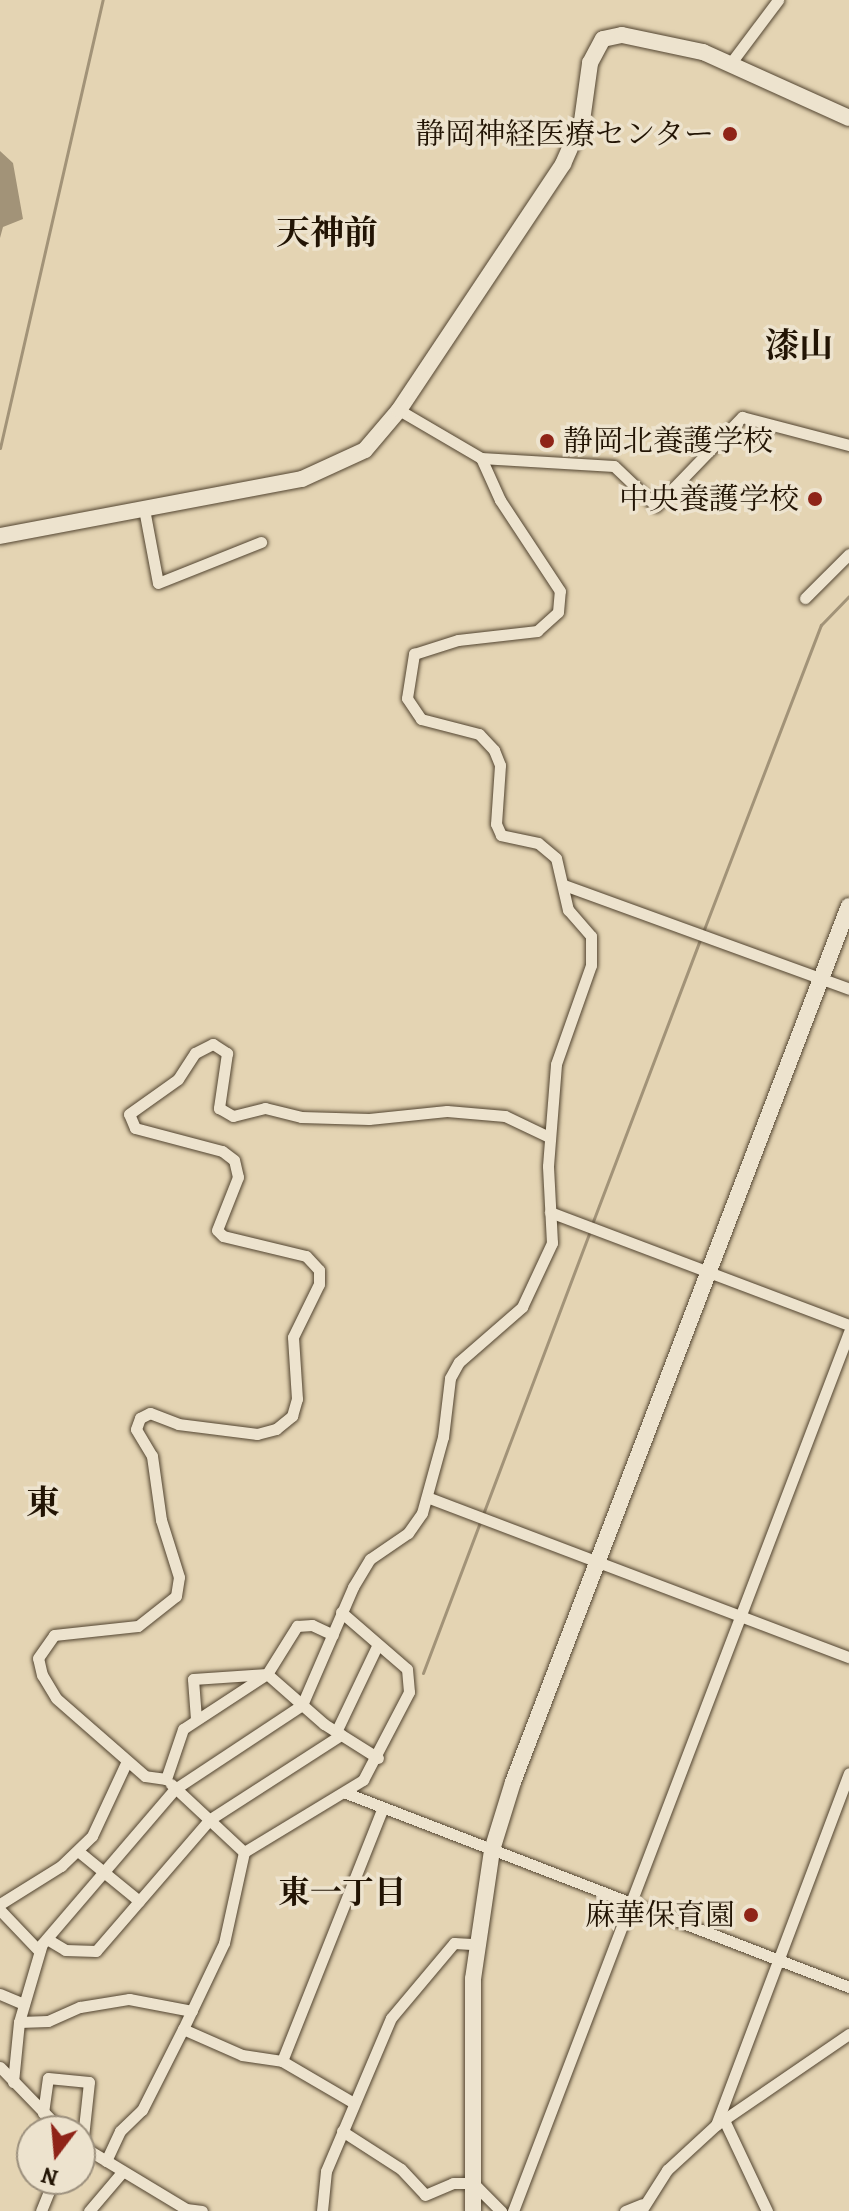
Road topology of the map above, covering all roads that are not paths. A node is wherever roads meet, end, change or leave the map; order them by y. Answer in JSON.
{"nodes":[{"id":1,"x":778,"y":0,"type":"edge"},
{"id":2,"x":730,"y":64,"type":"junction"},
{"id":3,"x":849,"y":118,"type":"edge"},
{"id":4,"x":399,"y":410,"type":"junction"},
{"id":5,"x":849,"y":445,"type":"edge"},
{"id":6,"x":481,"y":458,"type":"junction"},
{"id":7,"x":144,"y":509,"type":"junction"},
{"id":8,"x":0,"y":536,"type":"edge"},
{"id":9,"x":261,"y":542,"type":"dead end"},
{"id":10,"x":849,"y":554,"type":"edge"},
{"id":11,"x":805,"y":598,"type":"dead end"},
{"id":12,"x":564,"y":885,"type":"junction"},
{"id":13,"x":849,"y":906,"type":"edge"},
{"id":14,"x":820,"y":978,"type":"junction"},
{"id":15,"x":849,"y":989,"type":"edge"},
{"id":16,"x":549,"y":1137,"type":"junction"},
{"id":17,"x":550,"y":1212,"type":"junction"},
{"id":18,"x":707,"y":1271,"type":"junction"},
{"id":19,"x":849,"y":1325,"type":"edge"},
{"id":20,"x":849,"y":1332,"type":"edge"},
{"id":21,"x":427,"y":1497,"type":"junction"},
{"id":22,"x":597,"y":1562,"type":"junction"},
{"id":23,"x":341,"y":1612,"type":"junction"},
{"id":24,"x":741,"y":1616,"type":"junction"},
{"id":25,"x":333,"y":1635,"type":"junction"},
{"id":26,"x":377,"y":1646,"type":"junction"},
{"id":27,"x":849,"y":1657,"type":"edge"},
{"id":28,"x":267,"y":1674,"type":"junction"},
{"id":29,"x":302,"y":1705,"type":"junction"},
{"id":30,"x":196,"y":1719,"type":"junction"},
{"id":31,"x":339,"y":1733,"type":"junction"},
{"id":32,"x":378,"y":1758,"type":"junction"},
{"id":33,"x":126,"y":1763,"type":"junction"},
{"id":34,"x":849,"y":1773,"type":"edge"},
{"id":35,"x":166,"y":1779,"type":"junction"},
{"id":36,"x":175,"y":1789,"type":"junction"},
{"id":37,"x":346,"y":1793,"type":"junction"},
{"id":38,"x":382,"y":1810,"type":"junction"},
{"id":39,"x":209,"y":1820,"type":"junction"},
{"id":40,"x":492,"y":1850,"type":"junction"},
{"id":41,"x":78,"y":1851,"type":"junction"},
{"id":42,"x":244,"y":1852,"type":"junction"},
{"id":43,"x":105,"y":1873,"type":"junction"},
{"id":44,"x":139,"y":1901,"type":"junction"},
{"id":45,"x":0,"y":1904,"type":"edge"},
{"id":46,"x":631,"y":1906,"type":"junction"},
{"id":47,"x":0,"y":1910,"type":"edge"},
{"id":48,"x":47,"y":1939,"type":"junction"},
{"id":49,"x":476,"y":1944,"type":"junction"},
{"id":50,"x":39,"y":1951,"type":"junction"},
{"id":51,"x":777,"y":1960,"type":"junction"},
{"id":52,"x":849,"y":1987,"type":"edge"},
{"id":53,"x":0,"y":1994,"type":"edge"},
{"id":54,"x":24,"y":2004,"type":"junction"},
{"id":55,"x":192,"y":2011,"type":"junction"},
{"id":56,"x":19,"y":2022,"type":"junction"},
{"id":57,"x":183,"y":2029,"type":"junction"},
{"id":58,"x":849,"y":2034,"type":"edge"},
{"id":59,"x":282,"y":2061,"type":"junction"},
{"id":60,"x":0,"y":2067,"type":"edge"},
{"id":61,"x":13,"y":2082,"type":"junction"},
{"id":62,"x":354,"y":2103,"type":"junction"},
{"id":63,"x":43,"y":2113,"type":"joint"},
{"id":64,"x":85,"y":2115,"type":"edge"},
{"id":65,"x":720,"y":2122,"type":"junction"},
{"id":66,"x":342,"y":2131,"type":"junction"},
{"id":67,"x":96,"y":2155,"type":"edge"},
{"id":68,"x":106,"y":2161,"type":"junction"},
{"id":69,"x":123,"y":2171,"type":"junction"},
{"id":70,"x":473,"y":2183,"type":"junction"},
{"id":71,"x":642,"y":2208,"type":"edge"},
{"id":72,"x":186,"y":2210,"type":"edge"},
{"id":73,"x":89,"y":2211,"type":"edge"},
{"id":74,"x":202,"y":2211,"type":"edge"},
{"id":75,"x":322,"y":2211,"type":"edge"},
{"id":76,"x":473,"y":2211,"type":"edge"},
{"id":77,"x":501,"y":2211,"type":"edge"},
{"id":78,"x":513,"y":2211,"type":"edge"},
{"id":79,"x":625,"y":2211,"type":"edge"},
{"id":80,"x":767,"y":2211,"type":"edge"}],
"edges":[{"from":1,"to":2,"type":"street"},
{"from":2,"to":3,"type":"street"},
{"from":2,"to":4,"type":"street"},
{"from":4,"to":6,"type":"street"},
{"from":4,"to":7,"type":"street"},
{"from":5,"to":6,"type":"street"},
{"from":6,"to":12,"type":"street"},
{"from":7,"to":8,"type":"street"},
{"from":7,"to":9,"type":"street"},
{"from":10,"to":11,"type":"street"},
{"from":12,"to":14,"type":"street"},
{"from":12,"to":16,"type":"street"},
{"from":13,"to":14,"type":"street"},
{"from":14,"to":15,"type":"street"},
{"from":14,"to":18,"type":"street"},
{"from":16,"to":17,"type":"street"},
{"from":16,"to":33,"type":"street"},
{"from":17,"to":18,"type":"street"},
{"from":17,"to":21,"type":"street"},
{"from":18,"to":19,"type":"street"},
{"from":18,"to":22,"type":"street"},
{"from":20,"to":24,"type":"street"},
{"from":21,"to":22,"type":"street"},
{"from":21,"to":23,"type":"street"},
{"from":22,"to":24,"type":"street"},
{"from":22,"to":40,"type":"street"},
{"from":23,"to":25,"type":"street"},
{"from":23,"to":26,"type":"street"},
{"from":24,"to":27,"type":"street"},
{"from":24,"to":46,"type":"street"},
{"from":25,"to":28,"type":"street"},
{"from":25,"to":29,"type":"street"},
{"from":26,"to":31,"type":"street"},
{"from":26,"to":32,"type":"street"},
{"from":28,"to":29,"type":"street"},
{"from":28,"to":30,"type":"street"},
{"from":28,"to":30,"type":"street"},
{"from":29,"to":31,"type":"street"},
{"from":29,"to":36,"type":"street"},
{"from":30,"to":35,"type":"street"},
{"from":31,"to":32,"type":"street"},
{"from":31,"to":39,"type":"street"},
{"from":32,"to":37,"type":"street"},
{"from":33,"to":35,"type":"street"},
{"from":33,"to":41,"type":"street"},
{"from":34,"to":51,"type":"street"},
{"from":35,"to":36,"type":"street"},
{"from":36,"to":39,"type":"street"},
{"from":36,"to":43,"type":"street"},
{"from":37,"to":38,"type":"street"},
{"from":37,"to":42,"type":"street"},
{"from":38,"to":40,"type":"street"},
{"from":38,"to":59,"type":"street"},
{"from":39,"to":42,"type":"street"},
{"from":39,"to":44,"type":"street"},
{"from":40,"to":46,"type":"street"},
{"from":40,"to":49,"type":"street"},
{"from":41,"to":43,"type":"street"},
{"from":41,"to":45,"type":"street"},
{"from":42,"to":55,"type":"street"},
{"from":43,"to":44,"type":"street"},
{"from":43,"to":48,"type":"street"},
{"from":44,"to":48,"type":"street"},
{"from":46,"to":51,"type":"street"},
{"from":46,"to":78,"type":"street"},
{"from":47,"to":50,"type":"street"},
{"from":48,"to":50,"type":"street"},
{"from":49,"to":62,"type":"street"},
{"from":49,"to":70,"type":"street"},
{"from":50,"to":54,"type":"street"},
{"from":51,"to":52,"type":"street"},
{"from":51,"to":65,"type":"street"},
{"from":53,"to":54,"type":"street"},
{"from":54,"to":56,"type":"street"},
{"from":55,"to":56,"type":"street"},
{"from":55,"to":57,"type":"street"},
{"from":56,"to":61,"type":"street"},
{"from":57,"to":59,"type":"street"},
{"from":57,"to":68,"type":"street"},
{"from":58,"to":65,"type":"street"},
{"from":59,"to":62,"type":"street"},
{"from":60,"to":61,"type":"street"},
{"from":61,"to":63,"type":"street"},
{"from":62,"to":66,"type":"street"},
{"from":63,"to":64,"type":"street"},
{"from":65,"to":71,"type":"street"},
{"from":65,"to":80,"type":"street"},
{"from":66,"to":70,"type":"street"},
{"from":66,"to":75,"type":"street"},
{"from":67,"to":68,"type":"street"},
{"from":68,"to":69,"type":"street"},
{"from":69,"to":72,"type":"street"},
{"from":69,"to":73,"type":"street"},
{"from":70,"to":76,"type":"street"},
{"from":70,"to":77,"type":"street"},
{"from":71,"to":79,"type":"street"},
{"from":72,"to":74,"type":"street"}]}
